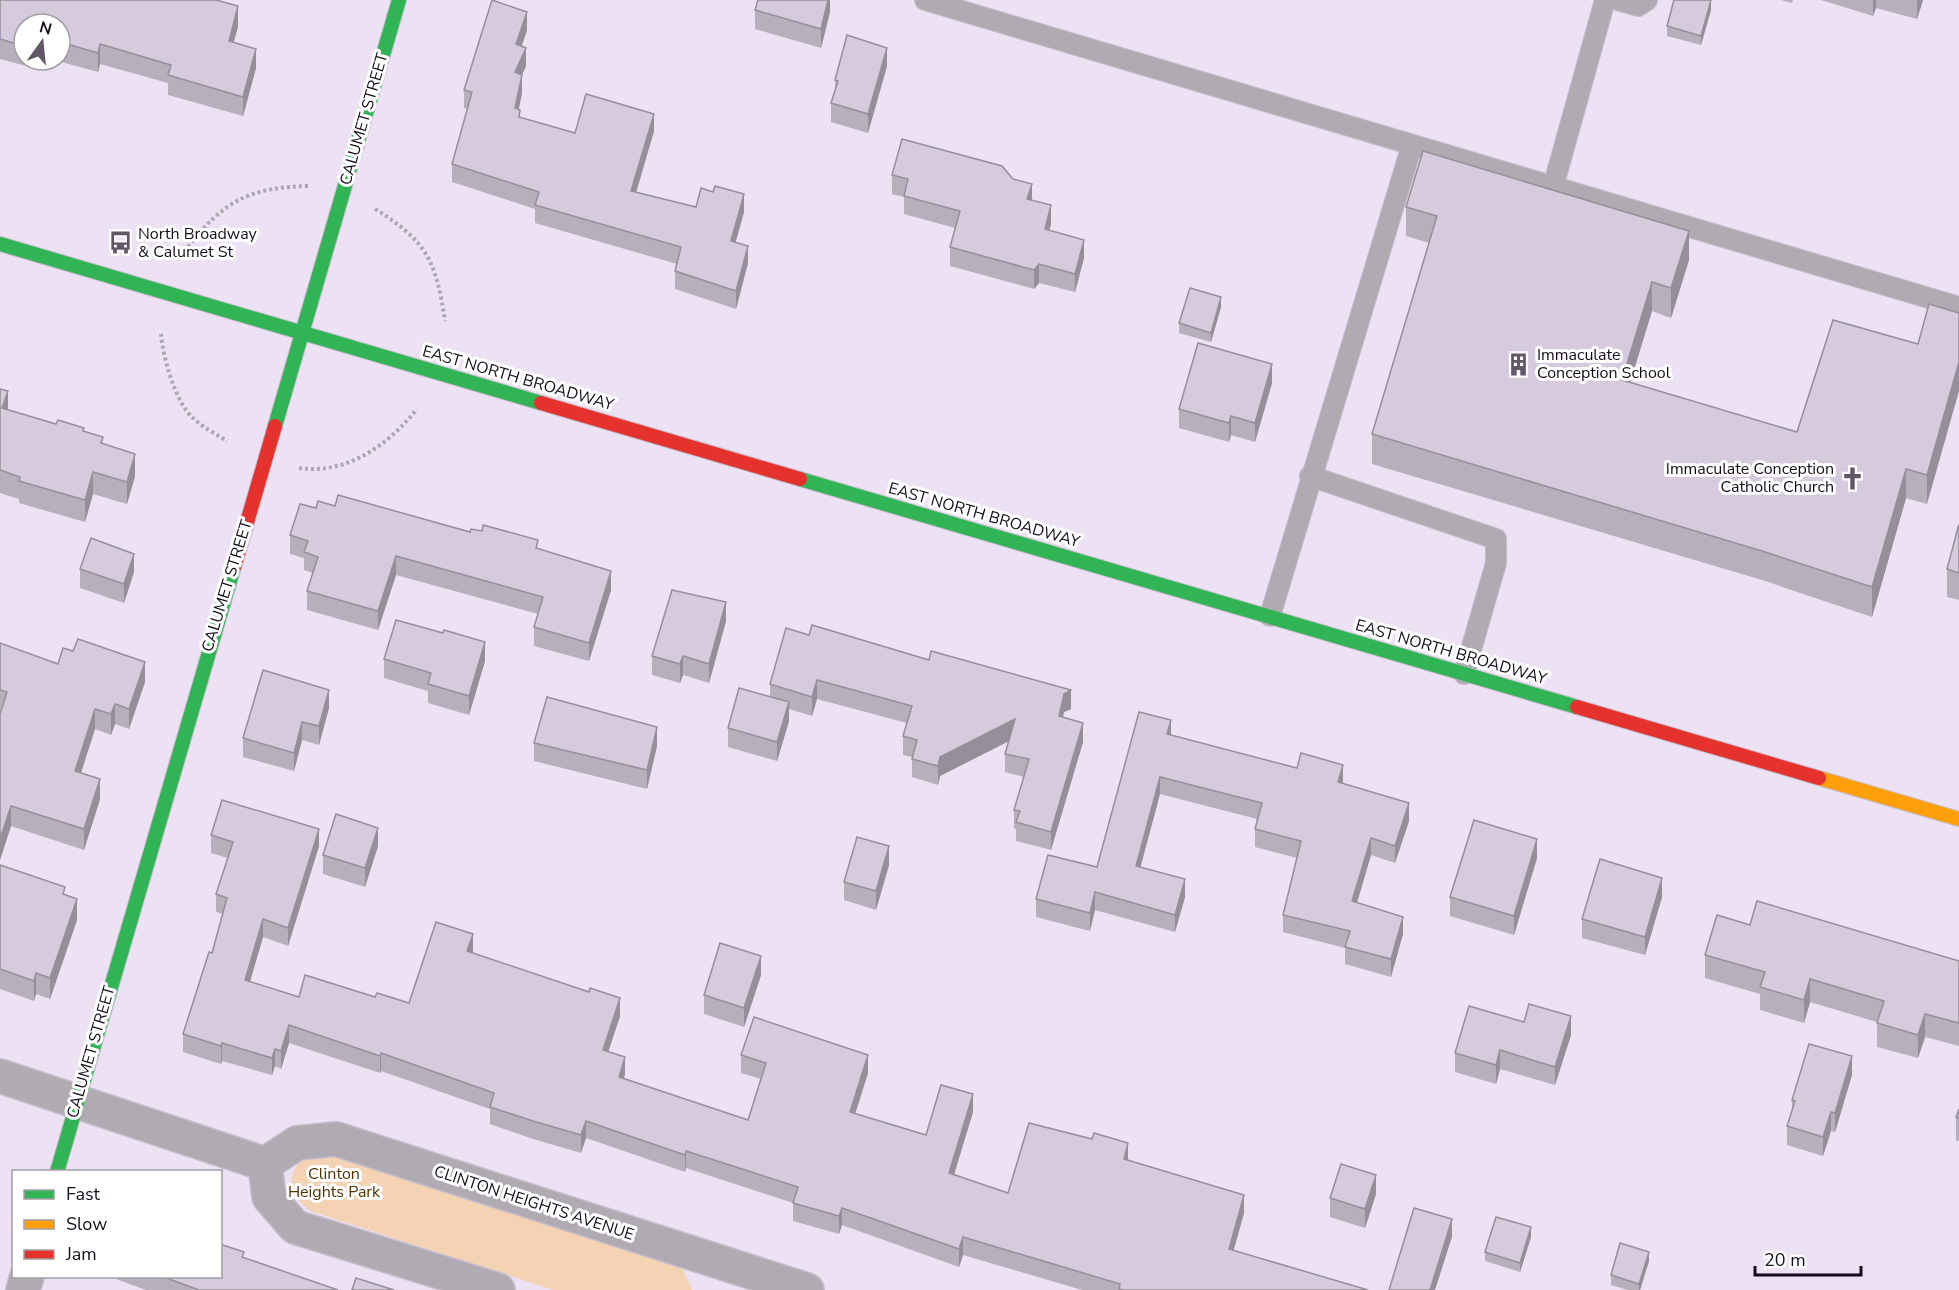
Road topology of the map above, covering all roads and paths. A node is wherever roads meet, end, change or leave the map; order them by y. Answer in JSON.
{"nodes":[{"id":1,"x":399,"y":0,"type":"edge"},
{"id":2,"x":925,"y":0,"type":"edge"},
{"id":3,"x":1605,"y":0,"type":"edge"},
{"id":4,"x":1617,"y":0,"type":"edge"},
{"id":5,"x":1647,"y":0,"type":"edge"},
{"id":6,"x":1412,"y":145,"type":"junction"},
{"id":7,"x":316,"y":186,"type":"dead end"},
{"id":8,"x":1553,"y":186,"type":"junction"},
{"id":9,"x":367,"y":204,"type":"dead end"},
{"id":10,"x":0,"y":244,"type":"edge"},
{"id":11,"x":188,"y":247,"type":"dead end"},
{"id":12,"x":1959,"y":307,"type":"edge"},
{"id":13,"x":445,"y":321,"type":"dead end"},
{"id":14,"x":303,"y":331,"type":"junction"},
{"id":15,"x":161,"y":334,"type":"dead end"},
{"id":16,"x":417,"y":409,"type":"dead end"},
{"id":17,"x":227,"y":441,"type":"dead end"},
{"id":18,"x":290,"y":466,"type":"dead end"},
{"id":19,"x":1310,"y":476,"type":"junction"},
{"id":20,"x":1270,"y":616,"type":"junction"},
{"id":21,"x":1464,"y":674,"type":"junction"},
{"id":22,"x":1959,"y":819,"type":"edge"},
{"id":23,"x":0,"y":1076,"type":"edge"},
{"id":24,"x":77,"y":1102,"type":"junction"},
{"id":25,"x":265,"y":1164,"type":"junction"},
{"id":26,"x":58,"y":1170,"type":"edge"},
{"id":27,"x":725,"y":1277,"type":"edge"},
{"id":28,"x":498,"y":1290,"type":"edge"},
{"id":29,"x":807,"y":1290,"type":"edge"}],
"edges":[{"from":1,"to":14,"type":"main road","name":"CALUMET STREET"},
{"from":2,"to":6,"type":"lane"},
{"from":3,"to":8,"type":"lane"},
{"from":4,"to":5,"type":"lane"},
{"from":6,"to":8,"type":"lane"},
{"from":6,"to":19,"type":"lane"},
{"from":7,"to":11,"type":"path"},
{"from":8,"to":12,"type":"lane"},
{"from":9,"to":13,"type":"path"},
{"from":10,"to":14,"type":"main road","name":"EAST NORTH BROADWAY"},
{"from":14,"to":20,"type":"main road","name":"EAST NORTH BROADWAY"},
{"from":14,"to":24,"type":"main road","name":"CALUMET STREET"},
{"from":15,"to":17,"type":"path"},
{"from":16,"to":18,"type":"path"},
{"from":19,"to":20,"type":"lane"},
{"from":19,"to":21,"type":"lane"},
{"from":20,"to":21,"type":"main road","name":"EAST NORTH BROADWAY"},
{"from":21,"to":22,"type":"main road","name":"EAST NORTH BROADWAY"},
{"from":23,"to":24,"type":"street"},
{"from":24,"to":25,"type":"street"},
{"from":24,"to":26,"type":"main road","name":"CALUMET STREET"},
{"from":25,"to":27,"type":"street","name":"CLINTON HEIGHTS AVENUE"},
{"from":25,"to":28,"type":"street"},
{"from":27,"to":29,"type":"street","name":"CLINTON HEIGHTS AVENUE"}]}
